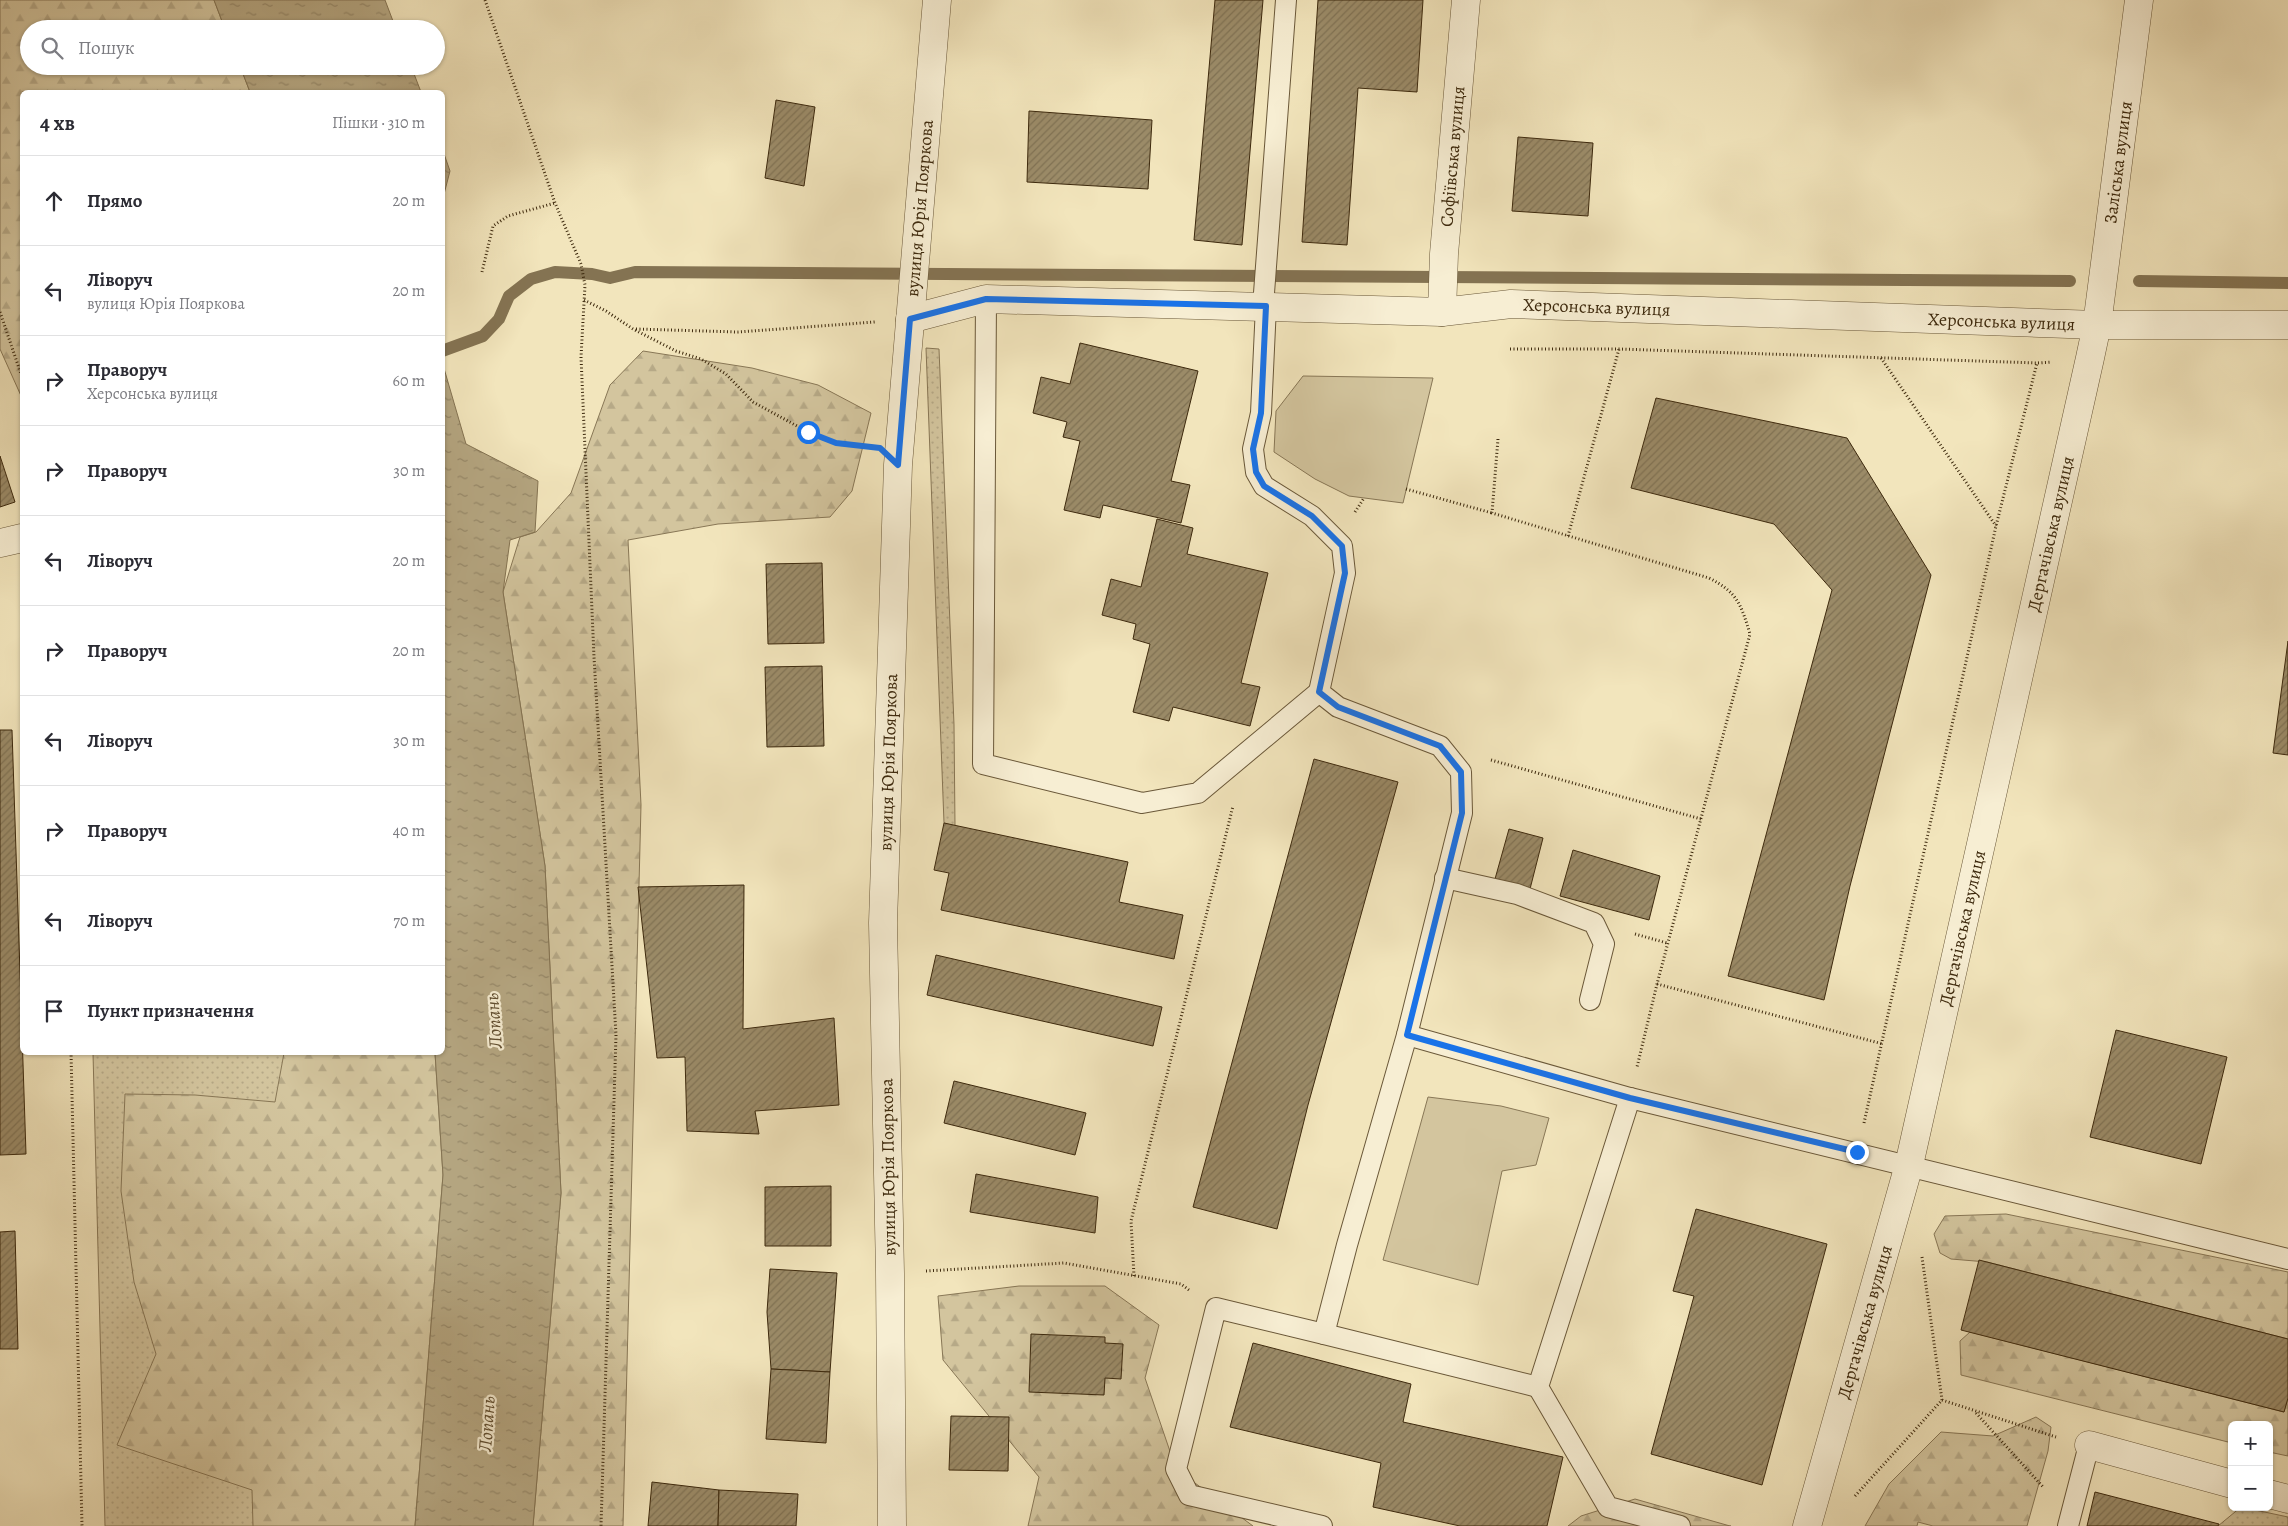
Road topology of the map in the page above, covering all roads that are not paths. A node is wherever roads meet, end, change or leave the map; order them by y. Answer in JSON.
{"nodes":[{"id":1,"x":936,"y":0,"type":"edge"},
{"id":2,"x":1286,"y":0,"type":"edge"},
{"id":3,"x":1466,"y":0,"type":"edge"},
{"id":4,"x":2139,"y":0,"type":"edge"},
{"id":5,"x":986,"y":299,"type":"junction"},
{"id":6,"x":1265,"y":300,"type":"junction"},
{"id":7,"x":1442,"y":305,"type":"junction"},
{"id":8,"x":910,"y":310,"type":"junction"},
{"id":9,"x":2097,"y":325,"type":"junction"},
{"id":10,"x":2288,"y":325,"type":"edge"},
{"id":11,"x":20,"y":538,"type":"edge"},
{"id":12,"x":0,"y":543,"type":"edge"},
{"id":13,"x":1319,"y":692,"type":"junction"},
{"id":14,"x":1445,"y":878,"type":"junction"},
{"id":15,"x":1590,"y":1000,"type":"dead end"},
{"id":16,"x":1407,"y":1035,"type":"junction"},
{"id":17,"x":1630,"y":1098,"type":"junction"},
{"id":18,"x":1909,"y":1166,"type":"junction"},
{"id":19,"x":2288,"y":1259,"type":"edge"},
{"id":20,"x":1324,"y":1334,"type":"junction"},
{"id":21,"x":1538,"y":1387,"type":"junction"},
{"id":22,"x":2089,"y":1445,"type":"joint"},
{"id":23,"x":2228,"y":1483,"type":"edge"},
{"id":24,"x":2273,"y":1495,"type":"edge"},
{"id":25,"x":2288,"y":1499,"type":"edge"},
{"id":26,"x":892,"y":1526,"type":"edge"},
{"id":27,"x":1322,"y":1526,"type":"edge"},
{"id":28,"x":1680,"y":1526,"type":"edge"},
{"id":29,"x":1807,"y":1526,"type":"edge"},
{"id":30,"x":2068,"y":1526,"type":"edge"}],
"edges":[{"from":1,"to":8,"type":"street","name":"вулиця Юрія Пояркова"},
{"from":2,"to":6,"type":"lane"},
{"from":3,"to":7,"type":"street","name":"Софіївська вулиця"},
{"from":4,"to":9,"type":"street","name":"Заліська вулиця"},
{"from":5,"to":6,"type":"street","name":"Херсонська вулиця"},
{"from":5,"to":8,"type":"street","name":"Херсонська вулиця"},
{"from":5,"to":13,"type":"lane"},
{"from":6,"to":7,"type":"street","name":"Херсонська вулиця"},
{"from":6,"to":13,"type":"lane"},
{"from":7,"to":9,"type":"street","name":"Херсонська вулиця"},
{"from":8,"to":26,"type":"street","name":"вулиця Юрія Пояркова"},
{"from":9,"to":10,"type":"street","name":"Херсонська вулиця"},
{"from":9,"to":18,"type":"street","name":"Дергачівська вулиця"},
{"from":11,"to":12,"type":"street"},
{"from":13,"to":14,"type":"lane"},
{"from":14,"to":15,"type":"lane"},
{"from":14,"to":16,"type":"lane"},
{"from":16,"to":17,"type":"lane"},
{"from":16,"to":20,"type":"lane"},
{"from":17,"to":18,"type":"lane"},
{"from":17,"to":21,"type":"lane"},
{"from":18,"to":19,"type":"lane"},
{"from":18,"to":29,"type":"street","name":"Дергачівська вулиця"},
{"from":20,"to":21,"type":"lane"},
{"from":20,"to":27,"type":"lane"},
{"from":21,"to":28,"type":"lane"},
{"from":22,"to":23,"type":"street"},
{"from":22,"to":30,"type":"lane"},
{"from":24,"to":25,"type":"street"}]}
